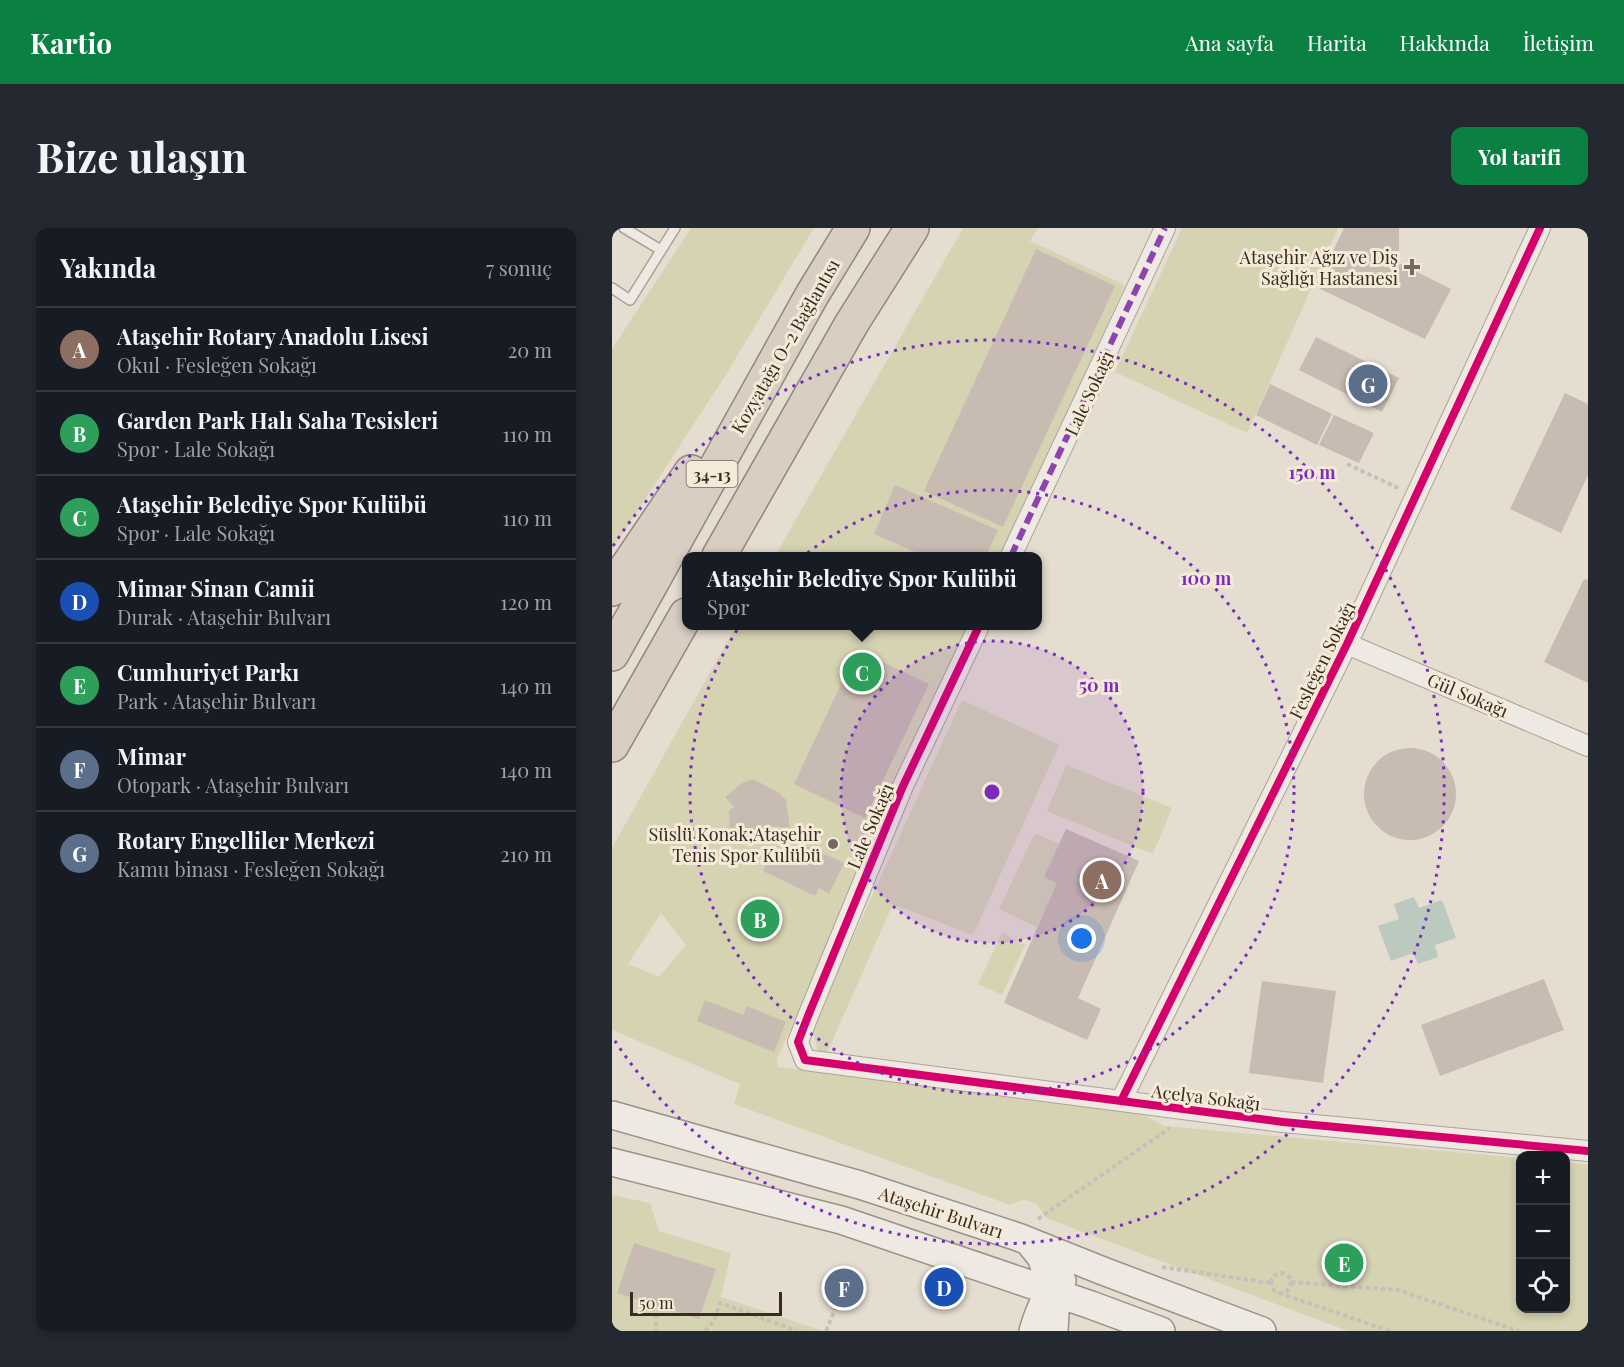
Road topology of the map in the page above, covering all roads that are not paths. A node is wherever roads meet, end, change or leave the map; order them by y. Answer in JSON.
{"nodes":[{"id":1,"x":624,"y":228,"type":"edge"},
{"id":2,"x":675,"y":228,"type":"edge"},
{"id":3,"x":853,"y":228,"type":"edge"},
{"id":4,"x":912,"y":228,"type":"edge"},
{"id":5,"x":1165,"y":228,"type":"edge"},
{"id":6,"x":1540,"y":228,"type":"edge"},
{"id":7,"x":661,"y":250,"type":"junction"},
{"id":8,"x":612,"y":288,"type":"edge"},
{"id":9,"x":812,"y":295,"type":"junction"},
{"id":10,"x":722,"y":552,"type":"edge"},
{"id":11,"x":1013,"y":552,"type":"edge"},
{"id":12,"x":612,"y":589,"type":"edge"},
{"id":13,"x":682,"y":624,"type":"edge"},
{"id":14,"x":977,"y":630,"type":"edge"},
{"id":15,"x":1347,"y":644,"type":"junction"},
{"id":16,"x":612,"y":654,"type":"edge"},
{"id":17,"x":613,"y":743,"type":"edge"},
{"id":18,"x":1588,"y":746,"type":"edge"},
{"id":19,"x":798,"y":1042,"type":"joint"},
{"id":20,"x":1121,"y":1101,"type":"junction"},
{"id":21,"x":612,"y":1116,"type":"edge"},
{"id":22,"x":1588,"y":1151,"type":"edge"},
{"id":23,"x":612,"y":1162,"type":"edge"},
{"id":24,"x":1030,"y":1232,"type":"junction"},
{"id":25,"x":1103,"y":1271,"type":"junction"},
{"id":26,"x":1001,"y":1275,"type":"junction"},
{"id":27,"x":1050,"y":1291,"type":"junction"},
{"id":28,"x":1101,"y":1309,"type":"junction"},
{"id":29,"x":1033,"y":1331,"type":"edge"},
{"id":30,"x":1054,"y":1331,"type":"edge"},
{"id":31,"x":1065,"y":1331,"type":"edge"},
{"id":32,"x":1161,"y":1331,"type":"edge"},
{"id":33,"x":1262,"y":1331,"type":"edge"}],
"edges":[{"from":1,"to":7,"type":"lane"},
{"from":2,"to":7,"type":"lane"},
{"from":3,"to":9,"type":"highway","name":"Kozyatağı O-2 Bağlantısı","number":"34-13"},
{"from":4,"to":10,"type":"highway","number":"34-13"},
{"from":5,"to":11,"type":"street","name":"Lale Sokağı"},
{"from":6,"to":15,"type":"street","name":"Fesleğen Sokağı"},
{"from":7,"to":8,"type":"lane"},
{"from":9,"to":12,"type":"highway"},
{"from":9,"to":16,"type":"highway","name":"Kozyatağı O-2 Bağlantısı","number":"34-13"},
{"from":13,"to":17,"type":"highway"},
{"from":14,"to":19,"type":"street","name":"Lale Sokağı"},
{"from":15,"to":18,"type":"street","name":"Gül Sokağı"},
{"from":15,"to":20,"type":"street","name":"Fesleğen Sokağı"},
{"from":19,"to":20,"type":"street","name":"Açelya Sokağı"},
{"from":20,"to":22,"type":"street","name":"Açelya Sokağı"},
{"from":21,"to":24,"type":"main road","name":"Ataşehir Bulvarı"},
{"from":23,"to":26,"type":"main road"},
{"from":24,"to":25,"type":"main road","name":"Ataşehir Bulvarı"},
{"from":24,"to":27,"type":"main road"},
{"from":25,"to":27,"type":"main road"},
{"from":25,"to":33,"type":"main road","name":"Ataşehir Bulvarı"},
{"from":26,"to":27,"type":"main road"},
{"from":26,"to":29,"type":"main road"},
{"from":27,"to":28,"type":"main road"},
{"from":27,"to":29,"type":"main road"},
{"from":27,"to":30,"type":"main road"},
{"from":28,"to":31,"type":"main road"},
{"from":28,"to":32,"type":"main road"}]}
